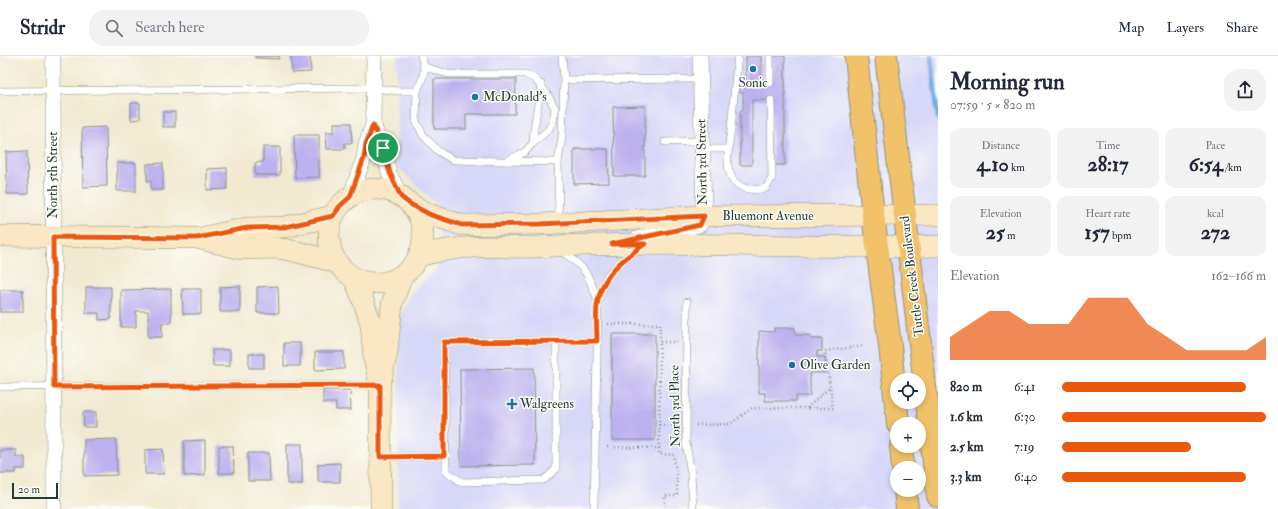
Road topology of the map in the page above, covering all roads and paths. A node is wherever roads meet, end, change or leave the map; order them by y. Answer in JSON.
{"nodes":[{"id":1,"x":53,"y":56,"type":"edge"},
{"id":2,"x":374,"y":56,"type":"edge"},
{"id":3,"x":421,"y":56,"type":"edge"},
{"id":4,"x":562,"y":56,"type":"edge"},
{"id":5,"x":700,"y":56,"type":"edge"},
{"id":6,"x":738,"y":56,"type":"edge"},
{"id":7,"x":770,"y":56,"type":"edge"},
{"id":8,"x":856,"y":56,"type":"edge"},
{"id":9,"x":886,"y":56,"type":"edge"},
{"id":10,"x":425,"y":67,"type":"junction"},
{"id":11,"x":701,"y":79,"type":"junction"},
{"id":12,"x":564,"y":80,"type":"junction"},
{"id":13,"x":664,"y":80,"type":"junction"},
{"id":14,"x":770,"y":83,"type":"dead end"},
{"id":15,"x":541,"y":84,"type":"junction"},
{"id":16,"x":374,"y":88,"type":"junction"},
{"id":17,"x":664,"y":88,"type":"dead end"},
{"id":18,"x":0,"y":91,"type":"edge"},
{"id":19,"x":53,"y":91,"type":"junction"},
{"id":20,"x":417,"y":91,"type":"junction"},
{"id":21,"x":770,"y":100,"type":"dead end"},
{"id":22,"x":373,"y":125,"type":"junction"},
{"id":23,"x":665,"y":142,"type":"dead end"},
{"id":24,"x":533,"y":143,"type":"junction"},
{"id":25,"x":702,"y":145,"type":"junction"},
{"id":26,"x":729,"y":149,"type":"junction"},
{"id":27,"x":507,"y":161,"type":"junction"},
{"id":28,"x":558,"y":162,"type":"junction"},
{"id":29,"x":350,"y":197,"type":"junction"},
{"id":30,"x":405,"y":201,"type":"junction"},
{"id":31,"x":938,"y":214,"type":"edge"},
{"id":32,"x":873,"y":215,"type":"junction"},
{"id":33,"x":905,"y":215,"type":"junction"},
{"id":34,"x":333,"y":216,"type":"junction"},
{"id":35,"x":704,"y":216,"type":"junction"},
{"id":36,"x":558,"y":223,"type":"junction"},
{"id":37,"x":0,"y":236,"type":"edge"},
{"id":38,"x":53,"y":237,"type":"junction"},
{"id":39,"x":197,"y":238,"type":"junction"},
{"id":40,"x":612,"y":244,"type":"junction"},
{"id":41,"x":645,"y":244,"type":"junction"},
{"id":42,"x":553,"y":246,"type":"junction"},
{"id":43,"x":877,"y":246,"type":"junction"},
{"id":44,"x":909,"y":246,"type":"junction"},
{"id":45,"x":938,"y":246,"type":"edge"},
{"id":46,"x":418,"y":256,"type":"junction"},
{"id":47,"x":336,"y":262,"type":"junction"},
{"id":48,"x":402,"y":275,"type":"junction"},
{"id":49,"x":354,"y":278,"type":"junction"},
{"id":50,"x":598,"y":300,"type":"junction"},
{"id":51,"x":687,"y":302,"type":"dead end"},
{"id":52,"x":607,"y":324,"type":"dead end"},
{"id":53,"x":556,"y":341,"type":"junction"},
{"id":54,"x":597,"y":341,"type":"junction"},
{"id":55,"x":660,"y":342,"type":"junction"},
{"id":56,"x":686,"y":342,"type":"junction"},
{"id":57,"x":864,"y":346,"type":"dead end"},
{"id":58,"x":380,"y":385,"type":"junction"},
{"id":59,"x":0,"y":387,"type":"edge"},
{"id":60,"x":54,"y":387,"type":"junction"},
{"id":61,"x":830,"y":387,"type":"junction"},
{"id":62,"x":807,"y":408,"type":"junction"},
{"id":63,"x":897,"y":417,"type":"edge"},
{"id":64,"x":730,"y":424,"type":"dead end"},
{"id":65,"x":607,"y":447,"type":"dead end"},
{"id":66,"x":660,"y":448,"type":"junction"},
{"id":67,"x":444,"y":456,"type":"junction"},
{"id":68,"x":380,"y":457,"type":"junction"},
{"id":69,"x":938,"y":496,"type":"edge"},
{"id":70,"x":906,"y":497,"type":"edge"},
{"id":71,"x":666,"y":506,"type":"dead end"},
{"id":72,"x":54,"y":509,"type":"edge"},
{"id":73,"x":381,"y":509,"type":"edge"},
{"id":74,"x":594,"y":509,"type":"edge"},
{"id":75,"x":692,"y":509,"type":"edge"},
{"id":76,"x":907,"y":509,"type":"edge"}],
"edges":[{"from":1,"to":19,"type":"street","name":"North 5th Street"},
{"from":2,"to":16,"type":"street"},
{"from":3,"to":10,"type":"lane"},
{"from":4,"to":12,"type":"lane"},
{"from":5,"to":11,"type":"street","name":"North 3rd Street"},
{"from":6,"to":26,"type":"lane"},
{"from":7,"to":14,"type":"lane"},
{"from":8,"to":32,"type":"highway"},
{"from":9,"to":33,"type":"highway","name":"Tuttle Creek Boulevard"},
{"from":10,"to":15,"type":"lane"},
{"from":10,"to":20,"type":"lane"},
{"from":11,"to":13,"type":"lane"},
{"from":11,"to":25,"type":"street","name":"North 3rd Street"},
{"from":12,"to":13,"type":"lane"},
{"from":12,"to":28,"type":"lane"},
{"from":13,"to":17,"type":"lane"},
{"from":15,"to":24,"type":"lane"},
{"from":15,"to":24,"type":"lane"},
{"from":16,"to":19,"type":"lane"},
{"from":16,"to":20,"type":"lane"},
{"from":16,"to":22,"type":"street"},
{"from":18,"to":19,"type":"lane"},
{"from":19,"to":38,"type":"street","name":"North 5th Street"},
{"from":20,"to":27,"type":"lane"},
{"from":21,"to":26,"type":"lane"},
{"from":22,"to":29,"type":"street"},
{"from":22,"to":30,"type":"street"},
{"from":23,"to":25,"type":"lane"},
{"from":24,"to":27,"type":"lane"},
{"from":25,"to":26,"type":"lane"},
{"from":25,"to":35,"type":"street","name":"North 3rd Street"},
{"from":27,"to":28,"type":"lane"},
{"from":28,"to":36,"type":"lane"},
{"from":29,"to":30,"type":"main road"},
{"from":29,"to":34,"type":"main road"},
{"from":30,"to":36,"type":"main road","name":"Bluemont Avenue"},
{"from":30,"to":46,"type":"main road"},
{"from":31,"to":33,"type":"main road","name":"Bluemont Avenue"},
{"from":32,"to":33,"type":"main road","name":"Bluemont Avenue"},
{"from":32,"to":35,"type":"main road","name":"Bluemont Avenue"},
{"from":32,"to":43,"type":"highway"},
{"from":33,"to":44,"type":"highway","name":"Tuttle Creek Boulevard"},
{"from":34,"to":39,"type":"main road"},
{"from":34,"to":47,"type":"main road"},
{"from":35,"to":36,"type":"main road","name":"Bluemont Avenue"},
{"from":35,"to":40,"type":"street","name":"North 3rd Street"},
{"from":37,"to":38,"type":"main road"},
{"from":38,"to":39,"type":"main road"},
{"from":38,"to":60,"type":"street","name":"North 5th Street"},
{"from":39,"to":47,"type":"main road"},
{"from":40,"to":41,"type":"main road"},
{"from":40,"to":42,"type":"main road"},
{"from":41,"to":43,"type":"main road"},
{"from":41,"to":50,"type":"lane"},
{"from":42,"to":46,"type":"main road"},
{"from":42,"to":50,"type":"lane"},
{"from":43,"to":44,"type":"main road"},
{"from":43,"to":63,"type":"highway"},
{"from":44,"to":45,"type":"main road"},
{"from":44,"to":69,"type":"highway","name":"Tuttle Creek Boulevard"},
{"from":46,"to":48,"type":"main road"},
{"from":47,"to":49,"type":"main road"},
{"from":48,"to":49,"type":"main road"},
{"from":48,"to":58,"type":"main road"},
{"from":49,"to":58,"type":"main road"},
{"from":50,"to":54,"type":"lane"},
{"from":51,"to":56,"type":"lane","name":"North 3rd Place"},
{"from":52,"to":55,"type":"path"},
{"from":53,"to":54,"type":"lane"},
{"from":53,"to":67,"type":"lane"},
{"from":53,"to":67,"type":"lane"},
{"from":54,"to":74,"type":"lane"},
{"from":55,"to":56,"type":"path"},
{"from":55,"to":66,"type":"path"},
{"from":56,"to":75,"type":"lane","name":"North 3rd Place"},
{"from":57,"to":61,"type":"path"},
{"from":58,"to":60,"type":"lane"},
{"from":58,"to":68,"type":"main road"},
{"from":59,"to":60,"type":"lane"},
{"from":60,"to":72,"type":"street","name":"North 5th Street"},
{"from":61,"to":62,"type":"path"},
{"from":61,"to":62,"type":"path"},
{"from":62,"to":64,"type":"path"},
{"from":65,"to":66,"type":"path"},
{"from":66,"to":71,"type":"path"},
{"from":67,"to":68,"type":"lane"},
{"from":68,"to":73,"type":"main road"},
{"from":70,"to":76,"type":"highway"}]}
